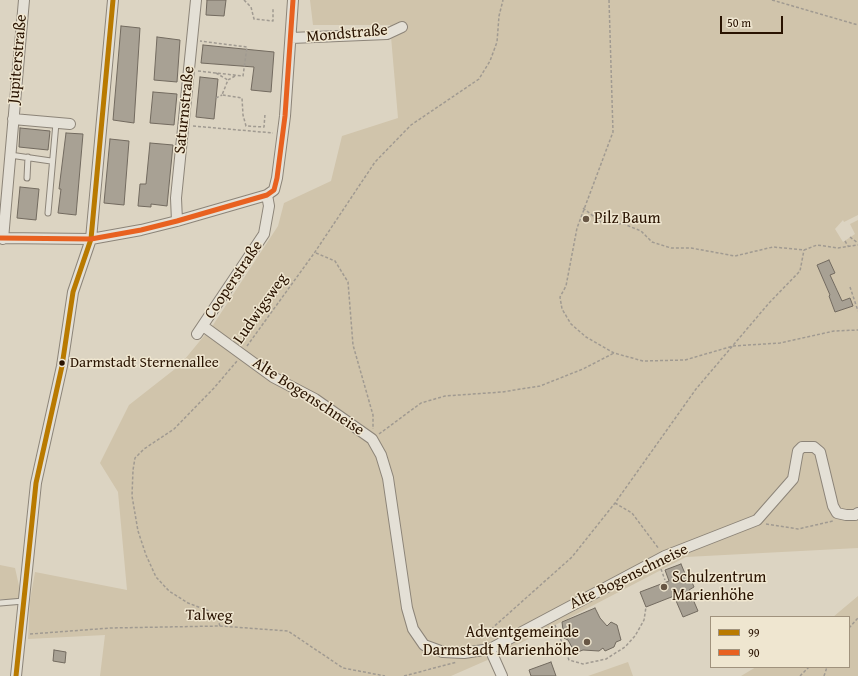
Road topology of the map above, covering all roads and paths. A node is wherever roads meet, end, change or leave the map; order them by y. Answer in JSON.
{"nodes":[{"id":1,"x":24,"y":0,"type":"edge"},
{"id":2,"x":114,"y":0,"type":"edge"},
{"id":3,"x":196,"y":0,"type":"edge"},
{"id":4,"x":244,"y":0,"type":"edge"},
{"id":5,"x":293,"y":0,"type":"edge"},
{"id":6,"x":503,"y":0,"type":"edge"},
{"id":7,"x":609,"y":0,"type":"edge"},
{"id":8,"x":772,"y":0,"type":"edge"},
{"id":9,"x":274,"y":9,"type":"dead end"},
{"id":10,"x":858,"y":25,"type":"edge"},
{"id":11,"x":402,"y":28,"type":"dead end"},
{"id":12,"x":292,"y":38,"type":"junction"},
{"id":13,"x":192,"y":40,"type":"junction"},
{"id":14,"x":190,"y":70,"type":"dead end"},
{"id":15,"x":214,"y":72,"type":"junction"},
{"id":16,"x":235,"y":76,"type":"junction"},
{"id":17,"x":228,"y":80,"type":"junction"},
{"id":18,"x":222,"y":96,"type":"junction"},
{"id":19,"x":216,"y":98,"type":"dead end"},
{"id":20,"x":265,"y":114,"type":"dead end"},
{"id":21,"x":13,"y":119,"type":"junction"},
{"id":22,"x":56,"y":123,"type":"junction"},
{"id":23,"x":70,"y":124,"type":"dead end"},
{"id":24,"x":183,"y":125,"type":"junction"},
{"id":25,"x":282,"y":134,"type":"junction"},
{"id":26,"x":7,"y":156,"type":"edge"},
{"id":27,"x":28,"y":157,"type":"junction"},
{"id":28,"x":51,"y":161,"type":"junction"},
{"id":29,"x":27,"y":178,"type":"dead end"},
{"id":30,"x":267,"y":195,"type":"junction"},
{"id":31,"x":583,"y":208,"type":"junction"},
{"id":32,"x":48,"y":213,"type":"dead end"},
{"id":33,"x":177,"y":221,"type":"junction"},
{"id":34,"x":850,"y":237,"type":"dead end"},
{"id":35,"x":1,"y":238,"type":"edge"},
{"id":36,"x":91,"y":239,"type":"junction"},
{"id":37,"x":845,"y":241,"type":"dead end"},
{"id":38,"x":858,"y":244,"type":"edge"},
{"id":39,"x":848,"y":246,"type":"junction"},
{"id":40,"x":804,"y":250,"type":"junction"},
{"id":41,"x":315,"y":252,"type":"junction"},
{"id":42,"x":850,"y":287,"type":"dead end"},
{"id":43,"x":858,"y":311,"type":"edge"},
{"id":44,"x":858,"y":330,"type":"edge"},
{"id":45,"x":733,"y":346,"type":"junction"},
{"id":46,"x":614,"y":353,"type":"junction"},
{"id":47,"x":242,"y":354,"type":"junction"},
{"id":48,"x":372,"y":439,"type":"junction"},
{"id":49,"x":615,"y":503,"type":"junction"},
{"id":50,"x":853,"y":515,"type":"edge"},
{"id":51,"x":757,"y":520,"type":"junction"},
{"id":52,"x":661,"y":558,"type":"junction"},
{"id":53,"x":665,"y":580,"type":"dead end"},
{"id":54,"x":24,"y":602,"type":"junction"},
{"id":55,"x":0,"y":603,"type":"edge"},
{"id":56,"x":646,"y":607,"type":"dead end"},
{"id":57,"x":551,"y":616,"type":"junction"},
{"id":58,"x":858,"y":618,"type":"edge"},
{"id":59,"x":220,"y":626,"type":"junction"},
{"id":60,"x":850,"y":627,"type":"edge"},
{"id":61,"x":21,"y":635,"type":"junction"},
{"id":62,"x":490,"y":649,"type":"junction"},
{"id":63,"x":463,"y":660,"type":"dead end"},
{"id":64,"x":807,"y":668,"type":"edge"},
{"id":65,"x":16,"y":676,"type":"edge"},
{"id":66,"x":385,"y":676,"type":"edge"},
{"id":67,"x":404,"y":676,"type":"edge"},
{"id":68,"x":502,"y":676,"type":"edge"},
{"id":69,"x":800,"y":676,"type":"edge"}],
"edges":[{"from":1,"to":21,"type":"street","name":"Jupiterstraße"},
{"from":2,"to":36,"type":"street"},
{"from":3,"to":13,"type":"street","name":"Saturnstraße"},
{"from":4,"to":9,"type":"path"},
{"from":5,"to":12,"type":"street"},
{"from":6,"to":41,"type":"path","name":"Ludwigsweg"},
{"from":7,"to":31,"type":"path"},
{"from":8,"to":10,"type":"path"},
{"from":11,"to":12,"type":"street","name":"Mondstraße"},
{"from":12,"to":25,"type":"street"},
{"from":13,"to":16,"type":"path"},
{"from":13,"to":24,"type":"street","name":"Saturnstraße"},
{"from":14,"to":15,"type":"path"},
{"from":15,"to":16,"type":"path"},
{"from":15,"to":17,"type":"path"},
{"from":16,"to":17,"type":"path"},
{"from":17,"to":18,"type":"path"},
{"from":18,"to":19,"type":"path"},
{"from":18,"to":20,"type":"path"},
{"from":21,"to":22,"type":"street"},
{"from":21,"to":26,"type":"street","name":"Jupiterstraße"},
{"from":22,"to":23,"type":"street"},
{"from":22,"to":28,"type":"lane"},
{"from":24,"to":25,"type":"path"},
{"from":24,"to":33,"type":"street","name":"Saturnstraße"},
{"from":25,"to":30,"type":"street"},
{"from":26,"to":27,"type":"lane"},
{"from":26,"to":35,"type":"street","name":"Jupiterstraße"},
{"from":27,"to":28,"type":"lane"},
{"from":27,"to":29,"type":"lane"},
{"from":28,"to":32,"type":"lane"},
{"from":30,"to":33,"type":"street"},
{"from":30,"to":47,"type":"street","name":"Cooperstraße"},
{"from":31,"to":40,"type":"path"},
{"from":31,"to":46,"type":"path"},
{"from":33,"to":36,"type":"street"},
{"from":34,"to":38,"type":"path"},
{"from":35,"to":36,"type":"street"},
{"from":36,"to":54,"type":"street"},
{"from":37,"to":39,"type":"path"},
{"from":38,"to":39,"type":"path"},
{"from":39,"to":40,"type":"path"},
{"from":40,"to":45,"type":"path"},
{"from":41,"to":47,"type":"path","name":"Ludwigsweg"},
{"from":41,"to":48,"type":"path"},
{"from":42,"to":43,"type":"path"},
{"from":44,"to":45,"type":"path"},
{"from":45,"to":46,"type":"path"},
{"from":45,"to":49,"type":"path"},
{"from":46,"to":48,"type":"path"},
{"from":47,"to":48,"type":"street","name":"Alte Bogenschneise"},
{"from":47,"to":59,"type":"path","name":"Ludwigsweg"},
{"from":48,"to":62,"type":"street","name":"Alte Bogenschneise"},
{"from":49,"to":52,"type":"path"},
{"from":49,"to":62,"type":"path"},
{"from":50,"to":51,"type":"path"},
{"from":50,"to":51,"type":"street","name":"Alte Bogenschneise"},
{"from":51,"to":52,"type":"street","name":"Alte Bogenschneise"},
{"from":52,"to":53,"type":"path"},
{"from":52,"to":57,"type":"street","name":"Alte Bogenschneise"},
{"from":54,"to":55,"type":"lane"},
{"from":54,"to":61,"type":"street"},
{"from":56,"to":57,"type":"path"},
{"from":57,"to":62,"type":"street","name":"Alte Bogenschneise"},
{"from":58,"to":60,"type":"path"},
{"from":59,"to":61,"type":"path","name":"Talweg"},
{"from":59,"to":66,"type":"path","name":"Talweg"},
{"from":61,"to":65,"type":"street"},
{"from":62,"to":68,"type":"street"},
{"from":63,"to":67,"type":"path"},
{"from":64,"to":69,"type":"path"}]}
